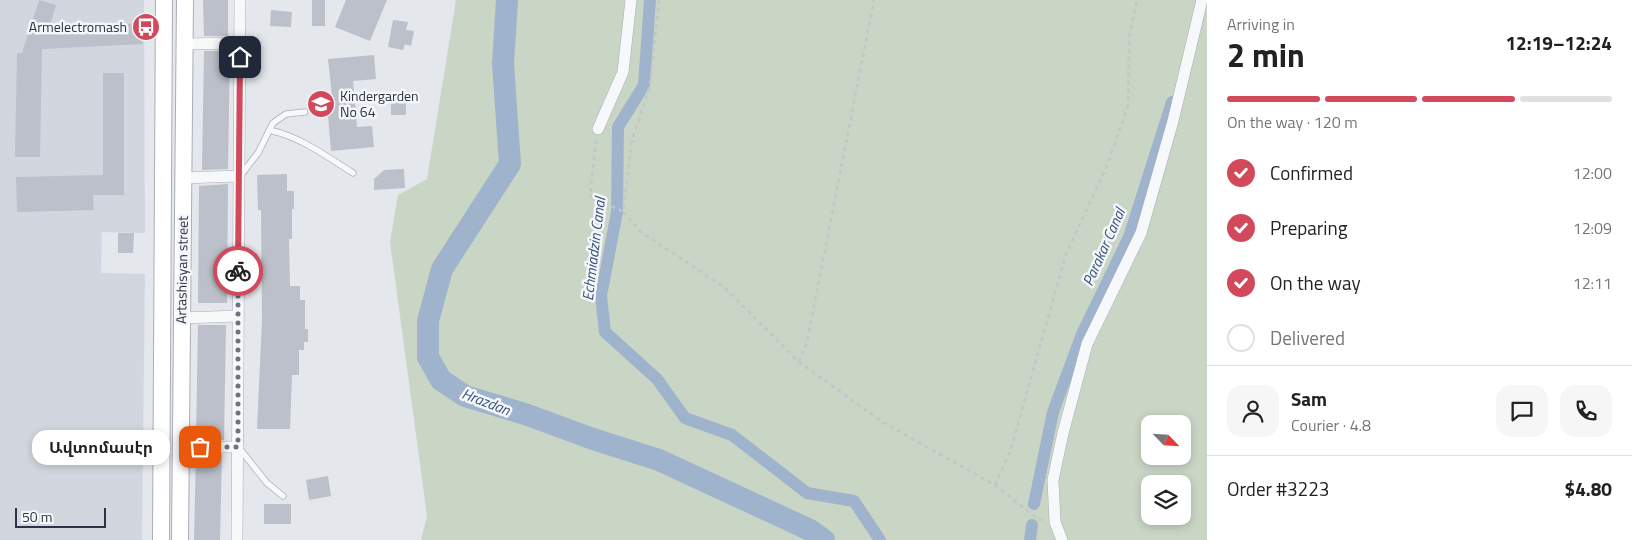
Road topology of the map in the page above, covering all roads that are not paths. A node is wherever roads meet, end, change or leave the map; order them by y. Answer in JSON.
{"nodes":[{"id":1,"x":164,"y":0,"type":"edge"},
{"id":2,"x":185,"y":0,"type":"edge"},
{"id":3,"x":240,"y":0,"type":"edge"},
{"id":4,"x":631,"y":0,"type":"edge"},
{"id":5,"x":1202,"y":0,"type":"edge"},
{"id":6,"x":240,"y":43,"type":"junction"},
{"id":7,"x":185,"y":44,"type":"junction"},
{"id":8,"x":305,"y":112,"type":"dead end"},
{"id":9,"x":598,"y":129,"type":"road end"},
{"id":10,"x":269,"y":130,"type":"junction"},
{"id":11,"x":353,"y":173,"type":"dead end"},
{"id":12,"x":239,"y":176,"type":"junction"},
{"id":13,"x":184,"y":178,"type":"junction"},
{"id":14,"x":238,"y":316,"type":"junction"},
{"id":15,"x":182,"y":318,"type":"junction"},
{"id":16,"x":181,"y":447,"type":"junction"},
{"id":17,"x":238,"y":447,"type":"junction"},
{"id":18,"x":283,"y":496,"type":"dead end"},
{"id":19,"x":161,"y":540,"type":"edge"},
{"id":20,"x":180,"y":540,"type":"edge"},
{"id":21,"x":236,"y":540,"type":"edge"},
{"id":22,"x":1062,"y":540,"type":"edge"}],
"edges":[{"from":1,"to":19,"type":"main road","name":"Artashisyan street"},
{"from":2,"to":7,"type":"main road","name":"Artashisyan street"},
{"from":3,"to":6,"type":"street"},
{"from":4,"to":9,"type":"street"},
{"from":5,"to":22,"type":"street"},
{"from":6,"to":7,"type":"street"},
{"from":6,"to":12,"type":"street"},
{"from":7,"to":13,"type":"main road","name":"Artashisyan street"},
{"from":8,"to":10,"type":"lane"},
{"from":10,"to":11,"type":"lane"},
{"from":10,"to":12,"type":"lane"},
{"from":12,"to":13,"type":"street"},
{"from":12,"to":14,"type":"street"},
{"from":13,"to":15,"type":"main road","name":"Artashisyan street"},
{"from":14,"to":15,"type":"street"},
{"from":14,"to":17,"type":"street"},
{"from":15,"to":16,"type":"main road","name":"Artashisyan street"},
{"from":16,"to":17,"type":"street"},
{"from":16,"to":20,"type":"main road","name":"Artashisyan street"},
{"from":17,"to":18,"type":"lane"},
{"from":17,"to":21,"type":"street"}]}
